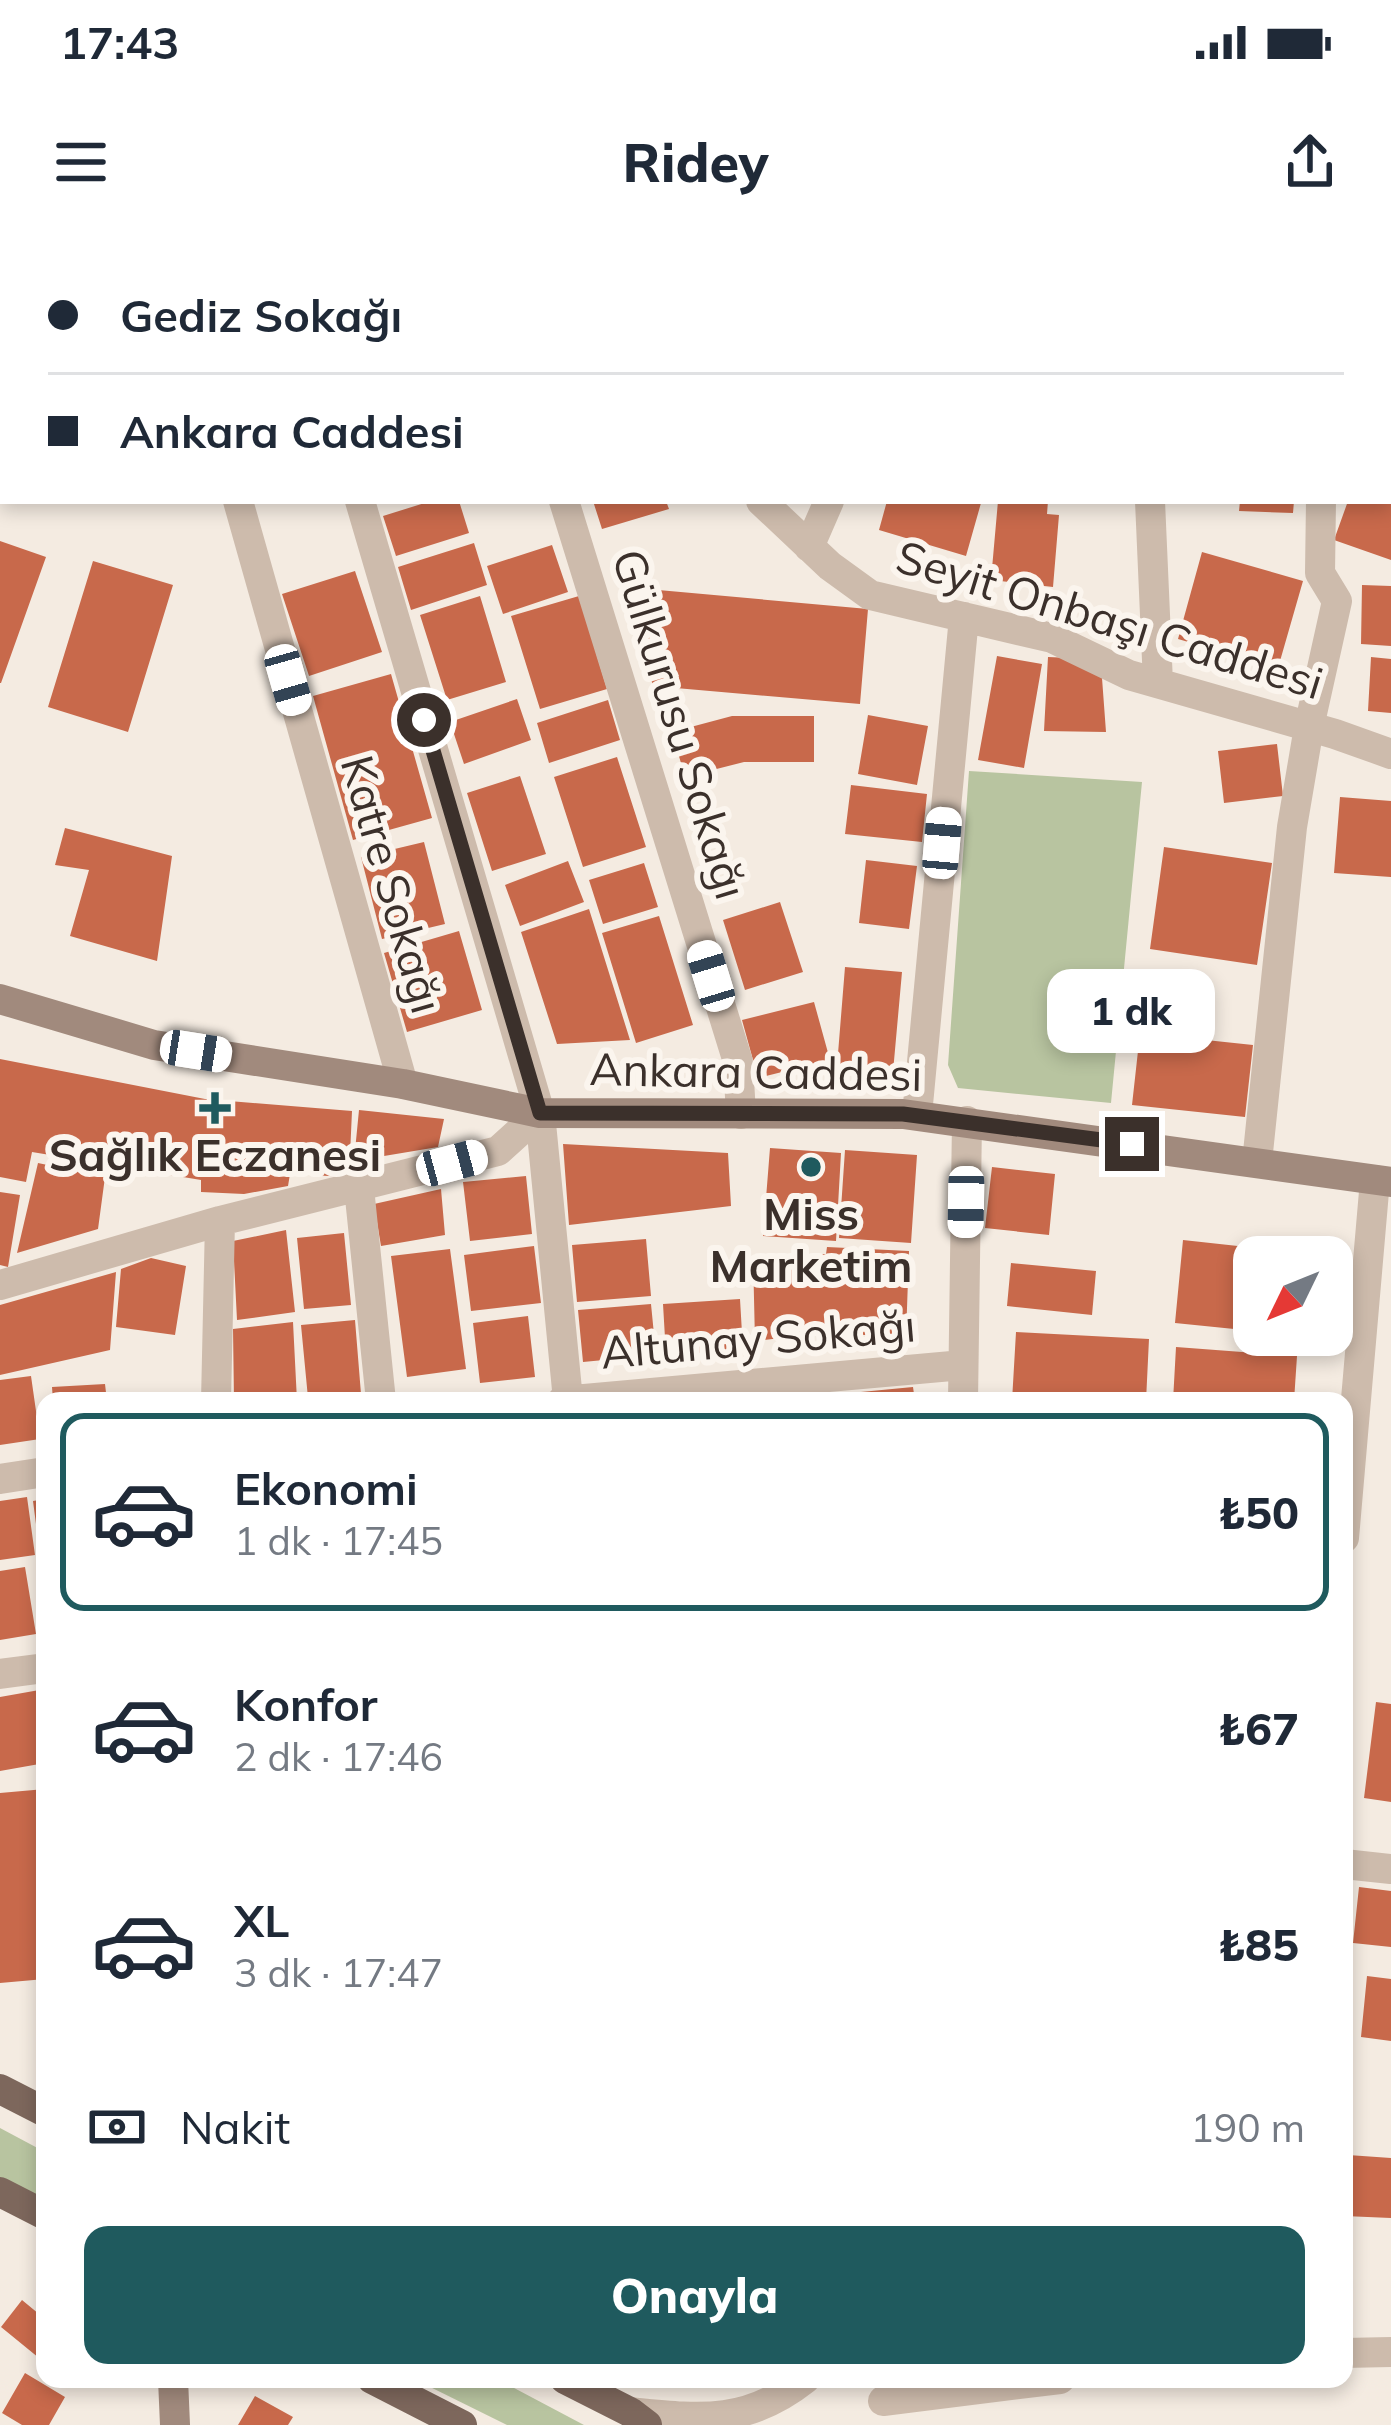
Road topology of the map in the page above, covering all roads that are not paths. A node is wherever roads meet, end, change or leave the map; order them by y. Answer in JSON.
{"nodes":[{"id":1,"x":239,"y":504,"type":"edge"},
{"id":2,"x":361,"y":504,"type":"edge"},
{"id":3,"x":565,"y":504,"type":"edge"},
{"id":4,"x":764,"y":504,"type":"edge"},
{"id":5,"x":828,"y":504,"type":"edge"},
{"id":6,"x":1150,"y":504,"type":"edge"},
{"id":7,"x":1321,"y":504,"type":"edge"},
{"id":8,"x":809,"y":547,"type":"junction"},
{"id":9,"x":964,"y":617,"type":"junction"},
{"id":10,"x":1158,"y":683,"type":"junction"},
{"id":11,"x":1309,"y":727,"type":"junction"},
{"id":12,"x":1391,"y":754,"type":"edge"},
{"id":13,"x":0,"y":999,"type":"edge"},
{"id":14,"x":403,"y":1084,"type":"junction"},
{"id":15,"x":540,"y":1113,"type":"junction"},
{"id":16,"x":741,"y":1114,"type":"junction"},
{"id":17,"x":917,"y":1115,"type":"junction"},
{"id":18,"x":968,"y":1120,"type":"junction"},
{"id":19,"x":1256,"y":1162,"type":"junction"},
{"id":20,"x":1386,"y":1182,"type":"edge"},
{"id":21,"x":359,"y":1188,"type":"junction"},
{"id":22,"x":1391,"y":1209,"type":"edge"},
{"id":23,"x":220,"y":1221,"type":"junction"},
{"id":24,"x":1370,"y":1240,"type":"junction"},
{"id":25,"x":0,"y":1285,"type":"edge"},
{"id":26,"x":963,"y":1365,"type":"junction"},
{"id":27,"x":216,"y":1392,"type":"edge"},
{"id":28,"x":380,"y":1392,"type":"edge"},
{"id":29,"x":564,"y":1392,"type":"edge"},
{"id":30,"x":664,"y":1392,"type":"edge"},
{"id":31,"x":963,"y":1392,"type":"edge"},
{"id":32,"x":1353,"y":1435,"type":"edge"},
{"id":33,"x":36,"y":1473,"type":"edge"},
{"id":34,"x":0,"y":1479,"type":"edge"},
{"id":35,"x":36,"y":1670,"type":"edge"},
{"id":36,"x":0,"y":1674,"type":"edge"},
{"id":37,"x":1353,"y":1865,"type":"edge"},
{"id":38,"x":1391,"y":1869,"type":"edge"},
{"id":39,"x":0,"y":2089,"type":"edge"},
{"id":40,"x":36,"y":2107,"type":"edge"},
{"id":41,"x":0,"y":2192,"type":"edge"},
{"id":42,"x":36,"y":2210,"type":"edge"},
{"id":43,"x":1391,"y":2352,"type":"edge"},
{"id":44,"x":1353,"y":2353,"type":"edge"},
{"id":45,"x":175,"y":2388,"type":"edge"},
{"id":46,"x":390,"y":2388,"type":"edge"},
{"id":47,"x":582,"y":2388,"type":"edge"},
{"id":48,"x":791,"y":2388,"type":"edge"},
{"id":49,"x":990,"y":2388,"type":"edge"},
{"id":50,"x":882,"y":2402,"type":"edge"},
{"id":51,"x":639,"y":2419,"type":"edge"},
{"id":52,"x":175,"y":2425,"type":"edge"},
{"id":53,"x":462,"y":2425,"type":"edge"}],
"edges":[{"from":1,"to":14,"type":"street","name":"Katre Sokağı"},
{"from":2,"to":15,"type":"street"},
{"from":3,"to":16,"type":"street","name":"Gülkurusu Sokağı"},
{"from":4,"to":8,"type":"street","name":"Seyit Onbaşı Caddesi"},
{"from":5,"to":8,"type":"street"},
{"from":6,"to":10,"type":"street"},
{"from":7,"to":11,"type":"street"},
{"from":8,"to":9,"type":"street","name":"Seyit Onbaşı Caddesi"},
{"from":9,"to":10,"type":"street","name":"Seyit Onbaşı Caddesi"},
{"from":9,"to":17,"type":"street"},
{"from":10,"to":11,"type":"street","name":"Seyit Onbaşı Caddesi"},
{"from":11,"to":12,"type":"street","name":"Seyit Onbaşı Caddesi"},
{"from":11,"to":19,"type":"street"},
{"from":13,"to":14,"type":"street","name":"Ankara Caddesi"},
{"from":14,"to":15,"type":"street","name":"Ankara Caddesi"},
{"from":15,"to":16,"type":"street","name":"Ankara Caddesi"},
{"from":15,"to":21,"type":"street"},
{"from":15,"to":29,"type":"street"},
{"from":16,"to":17,"type":"street","name":"Ankara Caddesi"},
{"from":17,"to":18,"type":"street","name":"Ankara Caddesi"},
{"from":18,"to":19,"type":"street","name":"Ankara Caddesi"},
{"from":18,"to":26,"type":"street"},
{"from":19,"to":20,"type":"street","name":"Ankara Caddesi"},
{"from":20,"to":24,"type":"street"},
{"from":21,"to":23,"type":"street"},
{"from":21,"to":28,"type":"street"},
{"from":22,"to":24,"type":"street"},
{"from":23,"to":25,"type":"street"},
{"from":23,"to":27,"type":"street"},
{"from":24,"to":32,"type":"street"},
{"from":26,"to":30,"type":"street","name":"Altunay Sokağı"},
{"from":26,"to":31,"type":"street"},
{"from":33,"to":34,"type":"street"},
{"from":35,"to":36,"type":"street"},
{"from":37,"to":38,"type":"street"},
{"from":39,"to":40,"type":"main road"},
{"from":41,"to":42,"type":"main road"},
{"from":43,"to":44,"type":"street"},
{"from":45,"to":52,"type":"street"},
{"from":46,"to":53,"type":"main road"},
{"from":47,"to":51,"type":"main road"},
{"from":48,"to":51,"type":"street"},
{"from":49,"to":50,"type":"street"}]}
